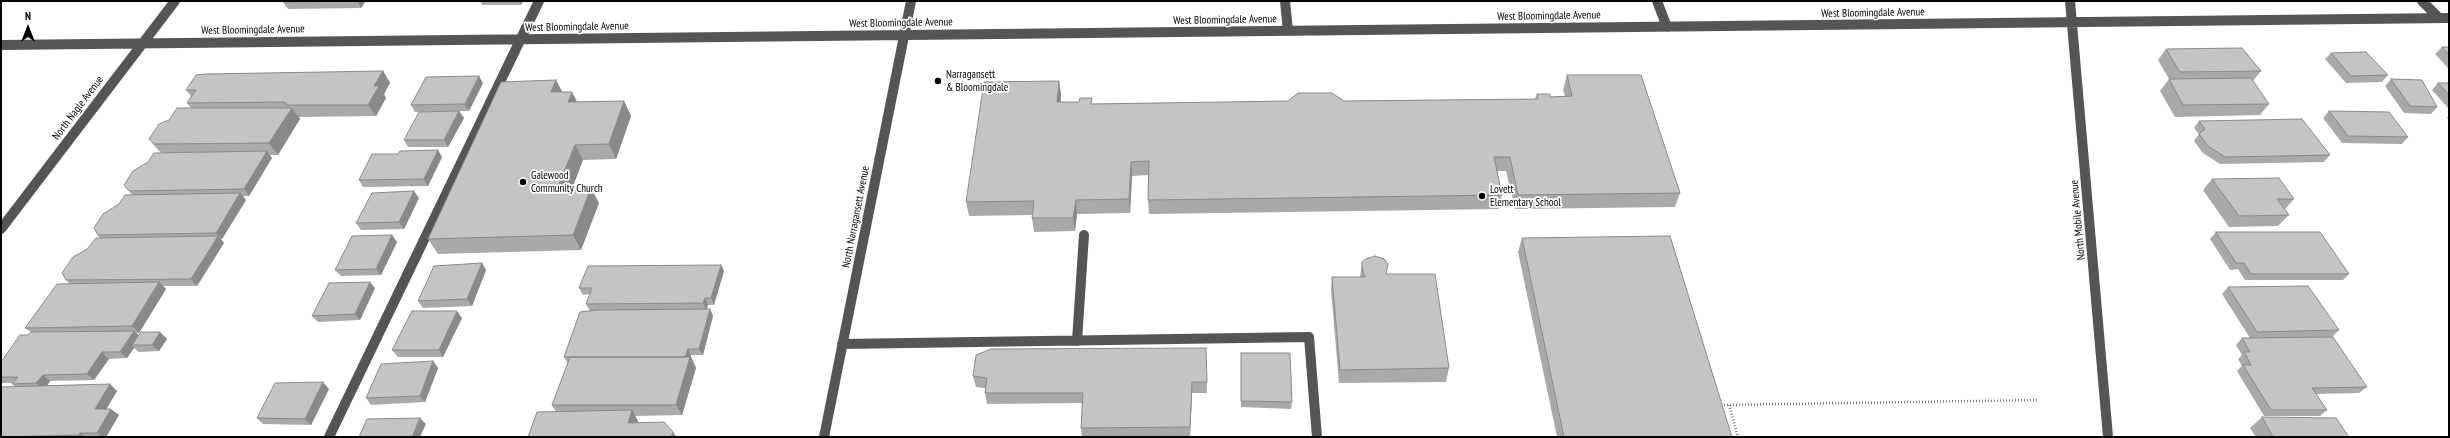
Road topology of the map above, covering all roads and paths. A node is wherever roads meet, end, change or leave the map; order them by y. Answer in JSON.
{"nodes":[{"id":1,"x":175,"y":1,"type":"edge"},
{"id":2,"x":539,"y":1,"type":"edge"},
{"id":3,"x":911,"y":1,"type":"edge"},
{"id":4,"x":1285,"y":1,"type":"edge"},
{"id":5,"x":1657,"y":1,"type":"edge"},
{"id":6,"x":2070,"y":1,"type":"edge"},
{"id":7,"x":2422,"y":1,"type":"edge"},
{"id":8,"x":2439,"y":18,"type":"junction"},
{"id":9,"x":2449,"y":18,"type":"edge"},
{"id":10,"x":2072,"y":22,"type":"junction"},
{"id":11,"x":1667,"y":27,"type":"junction"},
{"id":12,"x":1288,"y":31,"type":"junction"},
{"id":13,"x":904,"y":35,"type":"junction"},
{"id":14,"x":520,"y":39,"type":"junction"},
{"id":15,"x":143,"y":43,"type":"junction"},
{"id":16,"x":1,"y":45,"type":"edge"},
{"id":17,"x":1,"y":229,"type":"edge"},
{"id":18,"x":1084,"y":235,"type":"dead end"},
{"id":19,"x":1077,"y":340,"type":"junction"},
{"id":20,"x":842,"y":344,"type":"junction"},
{"id":21,"x":2038,"y":400,"type":"dead end"},
{"id":22,"x":1718,"y":405,"type":"edge"},
{"id":23,"x":1728,"y":405,"type":"junction"},
{"id":24,"x":329,"y":437,"type":"edge"},
{"id":25,"x":824,"y":437,"type":"edge"},
{"id":26,"x":1317,"y":437,"type":"edge"},
{"id":27,"x":1738,"y":437,"type":"edge"},
{"id":28,"x":2108,"y":437,"type":"edge"}],
"edges":[{"from":1,"to":15,"type":"street","name":"North Nagle Avenue"},
{"from":2,"to":14,"type":"street"},
{"from":3,"to":13,"type":"street","name":"North Narragansett Avenue"},
{"from":4,"to":12,"type":"street"},
{"from":5,"to":11,"type":"street"},
{"from":6,"to":10,"type":"street","name":"North Mobile Avenue"},
{"from":7,"to":8,"type":"street"},
{"from":8,"to":9,"type":"street","name":"West Bloomingdale Avenue"},
{"from":8,"to":10,"type":"street","name":"West Bloomingdale Avenue"},
{"from":10,"to":11,"type":"street","name":"West Bloomingdale Avenue"},
{"from":10,"to":28,"type":"street","name":"North Mobile Avenue"},
{"from":11,"to":12,"type":"street","name":"West Bloomingdale Avenue"},
{"from":12,"to":13,"type":"street","name":"West Bloomingdale Avenue"},
{"from":13,"to":14,"type":"street","name":"West Bloomingdale Avenue"},
{"from":13,"to":20,"type":"street","name":"North Narragansett Avenue"},
{"from":14,"to":15,"type":"street","name":"West Bloomingdale Avenue"},
{"from":14,"to":24,"type":"street"},
{"from":15,"to":16,"type":"street","name":"West Bloomingdale Avenue"},
{"from":15,"to":17,"type":"street","name":"North Nagle Avenue"},
{"from":18,"to":19,"type":"street"},
{"from":19,"to":20,"type":"street"},
{"from":19,"to":26,"type":"street"},
{"from":20,"to":25,"type":"street","name":"North Narragansett Avenue"},
{"from":21,"to":23,"type":"path"},
{"from":22,"to":23,"type":"path"},
{"from":23,"to":27,"type":"path"}]}
